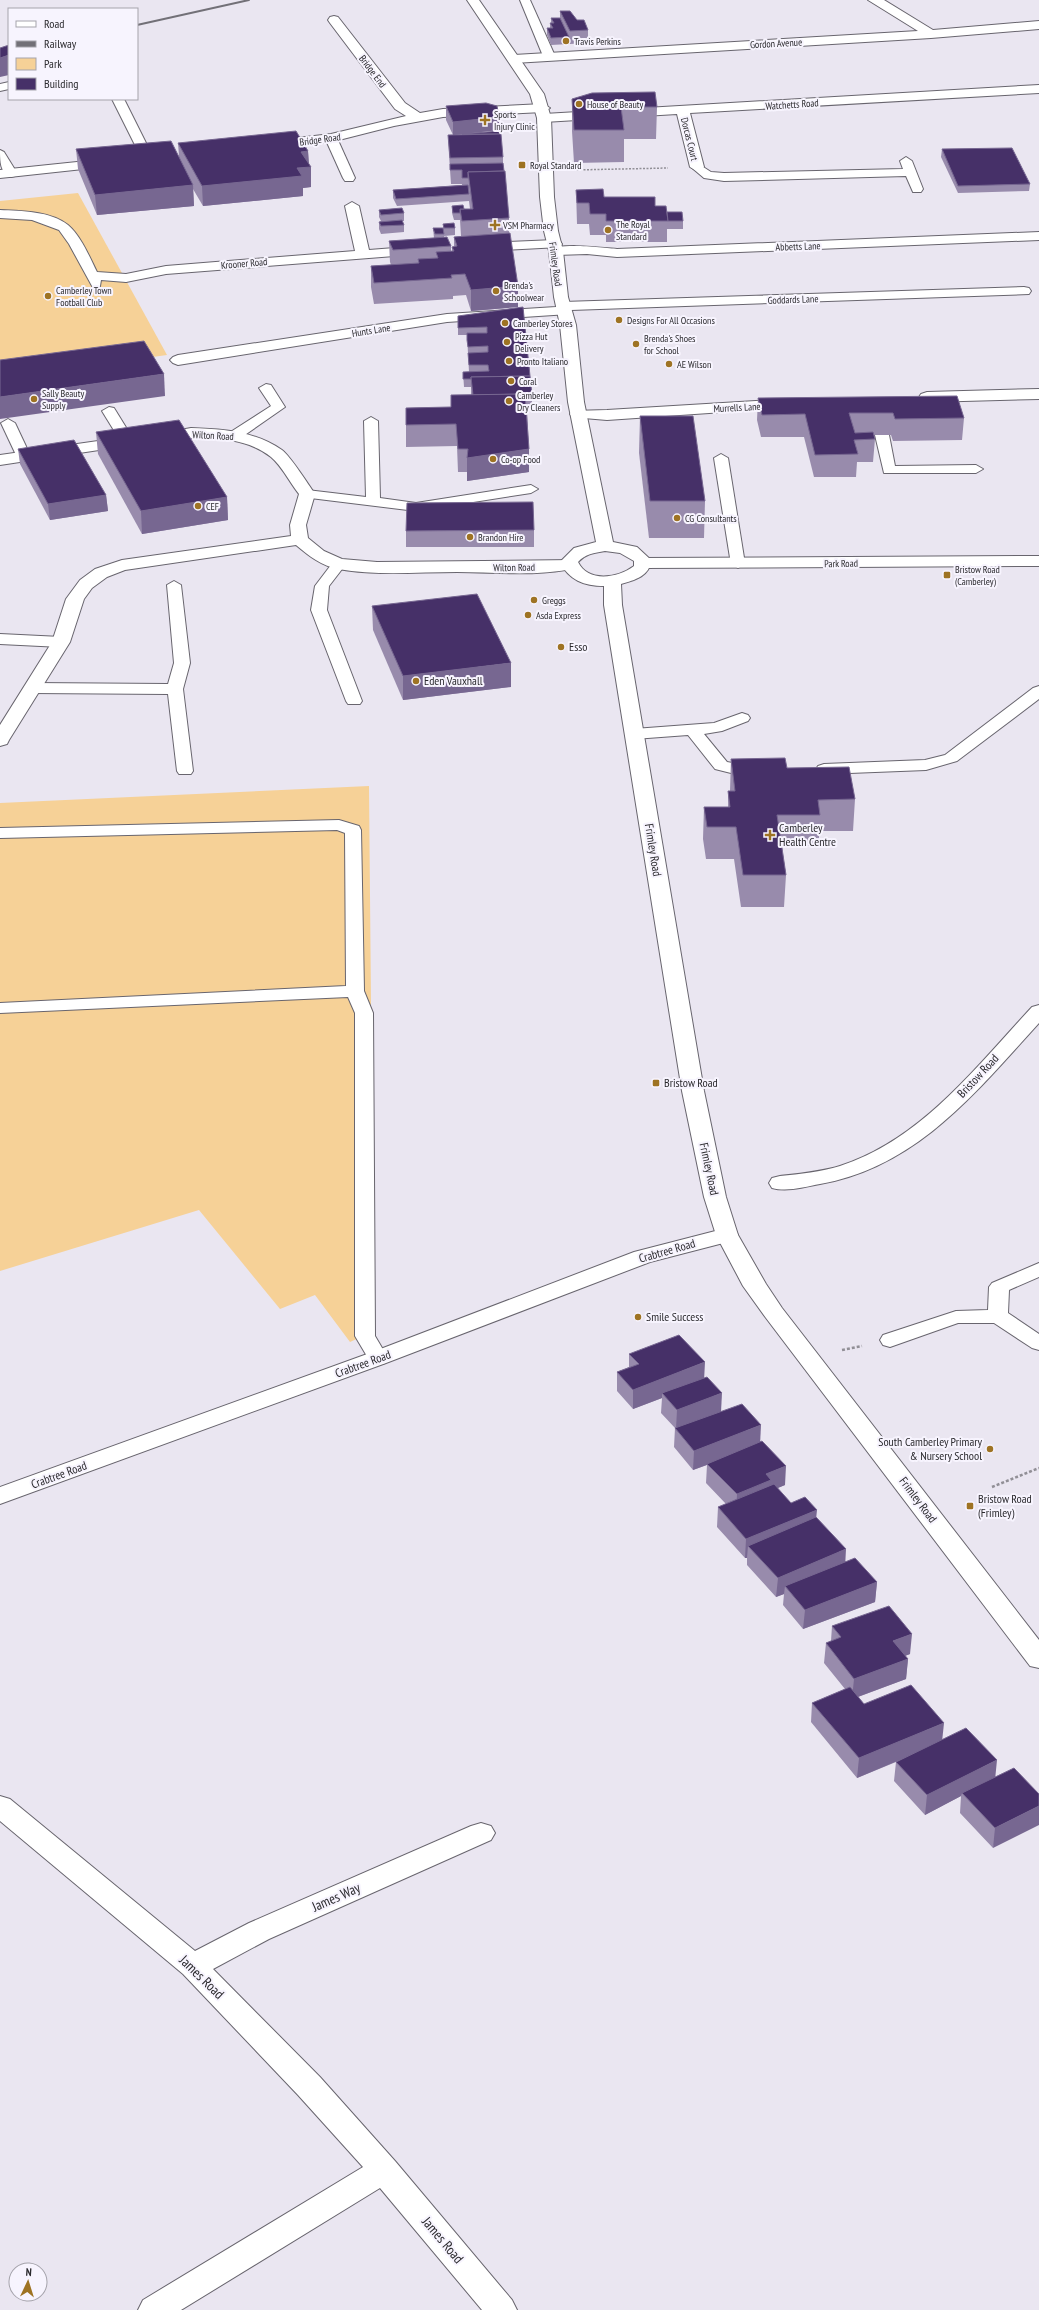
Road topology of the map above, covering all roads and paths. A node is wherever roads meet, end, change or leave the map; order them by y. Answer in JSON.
{"nodes":[{"id":1,"x":473,"y":0,"type":"edge"},
{"id":2,"x":525,"y":0,"type":"edge"},
{"id":3,"x":874,"y":0,"type":"edge"},
{"id":4,"x":334,"y":20,"type":"dead end"},
{"id":5,"x":1039,"y":25,"type":"edge"},
{"id":6,"x":931,"y":34,"type":"junction"},
{"id":7,"x":550,"y":56,"type":"junction"},
{"id":8,"x":514,"y":59,"type":"junction"},
{"id":9,"x":1039,"y":89,"type":"edge"},
{"id":10,"x":118,"y":100,"type":"edge"},
{"id":11,"x":683,"y":111,"type":"junction"},
{"id":12,"x":543,"y":113,"type":"junction"},
{"id":13,"x":417,"y":117,"type":"junction"},
{"id":14,"x":331,"y":138,"type":"junction"},
{"id":15,"x":258,"y":147,"type":"edge"},
{"id":16,"x":0,"y":154,"type":"edge"},
{"id":17,"x":164,"y":157,"type":"edge"},
{"id":18,"x":148,"y":159,"type":"junction"},
{"id":19,"x":906,"y":159,"type":"dead end"},
{"id":20,"x":133,"y":160,"type":"edge"},
{"id":21,"x":117,"y":162,"type":"edge"},
{"id":22,"x":697,"y":167,"type":"junction"},
{"id":23,"x":568,"y":170,"type":"dead end"},
{"id":24,"x":910,"y":172,"type":"junction"},
{"id":25,"x":6,"y":174,"type":"edge"},
{"id":26,"x":349,"y":178,"type":"dead end"},
{"id":27,"x":918,"y":189,"type":"dead end"},
{"id":28,"x":352,"y":206,"type":"dead end"},
{"id":29,"x":0,"y":214,"type":"edge"},
{"id":30,"x":1039,"y":236,"type":"edge"},
{"id":31,"x":766,"y":240,"type":"dead end"},
{"id":32,"x":471,"y":247,"type":"edge"},
{"id":33,"x":555,"y":247,"type":"junction"},
{"id":34,"x":432,"y":249,"type":"edge"},
{"id":35,"x":587,"y":250,"type":"junction"},
{"id":36,"x":363,"y":253,"type":"junction"},
{"id":37,"x":126,"y":278,"type":"joint"},
{"id":38,"x":1024,"y":291,"type":"dead end"},
{"id":39,"x":563,"y":308,"type":"junction"},
{"id":40,"x":178,"y":360,"type":"dead end"},
{"id":41,"x":266,"y":388,"type":"dead end"},
{"id":42,"x":1039,"y":394,"type":"edge"},
{"id":43,"x":915,"y":398,"type":"edge"},
{"id":44,"x":805,"y":403,"type":"edge"},
{"id":45,"x":109,"y":411,"type":"dead end"},
{"id":46,"x":578,"y":414,"type":"junction"},
{"id":47,"x":371,"y":421,"type":"dead end"},
{"id":48,"x":8,"y":423,"type":"edge"},
{"id":49,"x":882,"y":435,"type":"edge"},
{"id":50,"x":234,"y":436,"type":"junction"},
{"id":51,"x":128,"y":442,"type":"junction"},
{"id":52,"x":24,"y":457,"type":"junction"},
{"id":53,"x":721,"y":458,"type":"dead end"},
{"id":54,"x":0,"y":460,"type":"edge"},
{"id":55,"x":976,"y":470,"type":"dead end"},
{"id":56,"x":531,"y":489,"type":"dead end"},
{"id":57,"x":308,"y":494,"type":"junction"},
{"id":58,"x":373,"y":502,"type":"junction"},
{"id":59,"x":300,"y":540,"type":"junction"},
{"id":60,"x":605,"y":546,"type":"junction"},
{"id":61,"x":1039,"y":561,"type":"edge"},
{"id":62,"x":643,"y":563,"type":"junction"},
{"id":63,"x":339,"y":564,"type":"junction"},
{"id":64,"x":569,"y":564,"type":"junction"},
{"id":65,"x":738,"y":564,"type":"junction"},
{"id":66,"x":612,"y":581,"type":"junction"},
{"id":67,"x":174,"y":585,"type":"dead end"},
{"id":68,"x":0,"y":639,"type":"edge"},
{"id":69,"x":61,"y":642,"type":"junction"},
{"id":70,"x":32,"y":688,"type":"junction"},
{"id":71,"x":174,"y":689,"type":"junction"},
{"id":72,"x":1039,"y":691,"type":"edge"},
{"id":73,"x":354,"y":701,"type":"dead end"},
{"id":74,"x":742,"y":718,"type":"dead end"},
{"id":75,"x":692,"y":730,"type":"junction"},
{"id":76,"x":634,"y":734,"type":"junction"},
{"id":77,"x":0,"y":739,"type":"edge"},
{"id":78,"x":808,"y":769,"type":"edge"},
{"id":79,"x":185,"y":771,"type":"dead end"},
{"id":80,"x":768,"y":771,"type":"edge"},
{"id":81,"x":0,"y":833,"type":"edge"},
{"id":82,"x":355,"y":991,"type":"junction"},
{"id":83,"x":0,"y":1008,"type":"edge"},
{"id":84,"x":1039,"y":1011,"type":"edge"},
{"id":85,"x":780,"y":1183,"type":"dead end"},
{"id":86,"x":727,"y":1235,"type":"junction"},
{"id":87,"x":1039,"y":1269,"type":"edge"},
{"id":88,"x":998,"y":1316,"type":"junction"},
{"id":89,"x":890,"y":1340,"type":"dead end"},
{"id":90,"x":1039,"y":1343,"type":"edge"},
{"id":91,"x":378,"y":1358,"type":"junction"},
{"id":92,"x":1039,"y":1468,"type":"edge"},
{"id":93,"x":992,"y":1488,"type":"dead end"},
{"id":94,"x":0,"y":1496,"type":"edge"},
{"id":95,"x":1036,"y":1650,"type":"edge"},
{"id":96,"x":0,"y":1806,"type":"edge"},
{"id":97,"x":481,"y":1833,"type":"dead end"},
{"id":98,"x":193,"y":1966,"type":"junction"},
{"id":99,"x":384,"y":2170,"type":"junction"},
{"id":100,"x":154,"y":2310,"type":"edge"},
{"id":101,"x":501,"y":2310,"type":"edge"}],
"edges":[{"from":1,"to":8,"type":"street","name":"Frimley Road"},
{"from":2,"to":7,"type":"lane"},
{"from":3,"to":6,"type":"street"},
{"from":4,"to":13,"type":"street","name":"Bridge End"},
{"from":5,"to":6,"type":"street","name":"Gordon Avenue"},
{"from":6,"to":7,"type":"street","name":"Gordon Avenue"},
{"from":7,"to":8,"type":"street","name":"Gordon Avenue"},
{"from":8,"to":12,"type":"street","name":"Frimley Road"},
{"from":9,"to":11,"type":"street","name":"Watchetts Road"},
{"from":10,"to":18,"type":"lane"},
{"from":11,"to":12,"type":"street","name":"Watchetts Road"},
{"from":11,"to":22,"type":"street","name":"Dorcas Court"},
{"from":12,"to":13,"type":"street","name":"Bridge Road"},
{"from":12,"to":33,"type":"street","name":"Frimley Road"},
{"from":13,"to":14,"type":"street","name":"Bridge Road"},
{"from":14,"to":15,"type":"street","name":"Bridge Road"},
{"from":14,"to":26,"type":"lane"},
{"from":16,"to":25,"type":"lane"},
{"from":17,"to":18,"type":"street"},
{"from":18,"to":20,"type":"street"},
{"from":19,"to":24,"type":"lane"},
{"from":21,"to":25,"type":"street"},
{"from":22,"to":23,"type":"path"},
{"from":22,"to":24,"type":"lane"},
{"from":24,"to":27,"type":"lane"},
{"from":28,"to":36,"type":"street"},
{"from":29,"to":37,"type":"lane"},
{"from":30,"to":35,"type":"lane","name":"Abbetts Lane"},
{"from":31,"to":35,"type":"lane"},
{"from":32,"to":33,"type":"street"},
{"from":33,"to":35,"type":"lane","name":"Abbetts Lane"},
{"from":33,"to":39,"type":"street","name":"Frimley Road"},
{"from":34,"to":36,"type":"street","name":"Krooner Road"},
{"from":36,"to":37,"type":"street","name":"Krooner Road"},
{"from":38,"to":39,"type":"street","name":"Goddards Lane"},
{"from":39,"to":40,"type":"street","name":"Hunts Lane"},
{"from":39,"to":46,"type":"street","name":"Frimley Road"},
{"from":41,"to":50,"type":"lane"},
{"from":42,"to":43,"type":"street"},
{"from":44,"to":46,"type":"street","name":"Murrells Lane"},
{"from":45,"to":51,"type":"lane"},
{"from":46,"to":60,"type":"street","name":"Frimley Road"},
{"from":47,"to":58,"type":"lane"},
{"from":48,"to":52,"type":"lane"},
{"from":49,"to":55,"type":"lane"},
{"from":50,"to":51,"type":"street","name":"Wilton Road"},
{"from":50,"to":57,"type":"street","name":"Wilton Road"},
{"from":51,"to":52,"type":"street","name":"Wilton Road"},
{"from":52,"to":54,"type":"street","name":"Wilton Road"},
{"from":53,"to":65,"type":"lane"},
{"from":56,"to":58,"type":"lane"},
{"from":57,"to":58,"type":"lane"},
{"from":57,"to":59,"type":"street"},
{"from":59,"to":63,"type":"street","name":"Wilton Road"},
{"from":59,"to":69,"type":"street"},
{"from":60,"to":62,"type":"street"},
{"from":60,"to":64,"type":"street"},
{"from":61,"to":65,"type":"street","name":"Park Road"},
{"from":62,"to":65,"type":"street","name":"Park Road"},
{"from":62,"to":66,"type":"street"},
{"from":63,"to":64,"type":"street","name":"Wilton Road"},
{"from":63,"to":73,"type":"lane"},
{"from":64,"to":66,"type":"street"},
{"from":66,"to":76,"type":"street","name":"Frimley Road"},
{"from":67,"to":71,"type":"lane"},
{"from":68,"to":69,"type":"lane"},
{"from":69,"to":70,"type":"street"},
{"from":70,"to":71,"type":"lane"},
{"from":70,"to":77,"type":"street"},
{"from":71,"to":79,"type":"lane"},
{"from":72,"to":78,"type":"lane"},
{"from":74,"to":75,"type":"lane"},
{"from":75,"to":76,"type":"lane"},
{"from":75,"to":80,"type":"lane"},
{"from":76,"to":86,"type":"street","name":"Frimley Road"},
{"from":81,"to":82,"type":"lane"},
{"from":82,"to":83,"type":"lane"},
{"from":82,"to":91,"type":"lane"},
{"from":84,"to":85,"type":"street","name":"Bristow Road"},
{"from":86,"to":91,"type":"street","name":"Crabtree Road"},
{"from":86,"to":95,"type":"street","name":"Frimley Road"},
{"from":87,"to":88,"type":"lane"},
{"from":88,"to":89,"type":"lane"},
{"from":88,"to":90,"type":"lane"},
{"from":91,"to":94,"type":"street","name":"Crabtree Road"},
{"from":92,"to":93,"type":"path"},
{"from":96,"to":98,"type":"street","name":"James Road"},
{"from":97,"to":98,"type":"street","name":"James Way"},
{"from":98,"to":99,"type":"street","name":"James Road"},
{"from":99,"to":100,"type":"street"},
{"from":99,"to":101,"type":"street","name":"James Road"}]}
